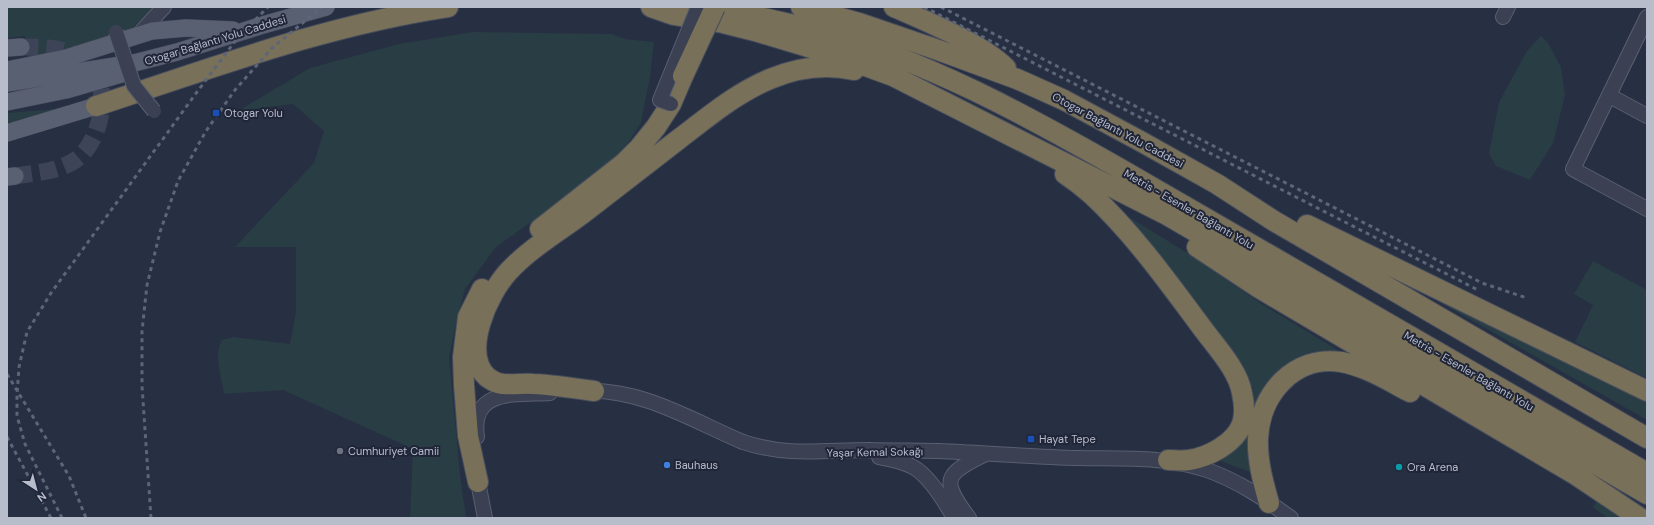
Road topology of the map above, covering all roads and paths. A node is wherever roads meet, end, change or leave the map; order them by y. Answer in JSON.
{"nodes":[{"id":1,"x":164,"y":7,"type":"edge"},
{"id":2,"x":326,"y":7,"type":"edge"},
{"id":3,"x":448,"y":7,"type":"edge"},
{"id":4,"x":651,"y":7,"type":"edge"},
{"id":5,"x":698,"y":7,"type":"edge"},
{"id":6,"x":704,"y":7,"type":"edge"},
{"id":7,"x":715,"y":7,"type":"edge"},
{"id":8,"x":801,"y":7,"type":"edge"},
{"id":9,"x":894,"y":7,"type":"edge"},
{"id":10,"x":1647,"y":17,"type":"edge"},
{"id":11,"x":262,"y":25,"type":"junction"},
{"id":12,"x":116,"y":32,"type":"dead end"},
{"id":13,"x":139,"y":34,"type":"junction"},
{"id":14,"x":177,"y":52,"type":"junction"},
{"id":15,"x":7,"y":70,"type":"edge"},
{"id":16,"x":1017,"y":79,"type":"junction"},
{"id":17,"x":7,"y":83,"type":"edge"},
{"id":18,"x":912,"y":86,"type":"junction"},
{"id":19,"x":1610,"y":96,"type":"junction"},
{"id":20,"x":7,"y":102,"type":"edge"},
{"id":21,"x":671,"y":104,"type":"junction"},
{"id":22,"x":96,"y":106,"type":"joint"},
{"id":23,"x":154,"y":111,"type":"dead end"},
{"id":24,"x":1647,"y":116,"type":"edge"},
{"id":25,"x":7,"y":133,"type":"edge"},
{"id":26,"x":1019,"y":139,"type":"junction"},
{"id":27,"x":1070,"y":166,"type":"junction"},
{"id":28,"x":1217,"y":184,"type":"junction"},
{"id":29,"x":1647,"y":209,"type":"edge"},
{"id":30,"x":568,"y":216,"type":"junction"},
{"id":31,"x":475,"y":316,"type":"junction"},
{"id":32,"x":594,"y":391,"type":"junction"},
{"id":33,"x":1647,"y":391,"type":"edge"},
{"id":34,"x":1647,"y":438,"type":"edge"},
{"id":35,"x":855,"y":450,"type":"junction"},
{"id":36,"x":986,"y":454,"type":"junction"},
{"id":37,"x":1168,"y":460,"type":"junction"},
{"id":38,"x":1647,"y":473,"type":"edge"},
{"id":39,"x":1576,"y":475,"type":"junction"},
{"id":40,"x":478,"y":482,"type":"junction"},
{"id":41,"x":1647,"y":494,"type":"edge"},
{"id":42,"x":1269,"y":503,"type":"junction"},
{"id":43,"x":485,"y":518,"type":"edge"},
{"id":44,"x":954,"y":518,"type":"edge"},
{"id":45,"x":969,"y":518,"type":"edge"},
{"id":46,"x":1291,"y":518,"type":"edge"},
{"id":47,"x":1640,"y":518,"type":"edge"}],
"edges":[{"from":1,"to":13,"type":"street"},
{"from":2,"to":11,"type":"main road","name":"Otogar Bağlantı Yolu Caddesi"},
{"from":3,"to":22,"type":"highway"},
{"from":4,"to":18,"type":"highway"},
{"from":5,"to":21,"type":"street","bridge":true},
{"from":6,"to":38,"type":"highway","name":"Metris - Esenler Bağlantı Yolu"},
{"from":7,"to":21,"type":"highway","bridge":true},
{"from":8,"to":16,"type":"highway","name":"Otogar Bağlantı Yolu Caddesi"},
{"from":9,"to":16,"type":"highway"},
{"from":10,"to":19,"type":"street"},
{"from":11,"to":13,"type":"main road"},
{"from":11,"to":14,"type":"main road","name":"Otogar Bağlantı Yolu Caddesi"},
{"from":12,"to":23,"type":"street","bridge":true},
{"from":13,"to":15,"type":"main road"},
{"from":14,"to":17,"type":"main road","name":"Otogar Bağlantı Yolu Caddesi"},
{"from":14,"to":20,"type":"main road"},
{"from":16,"to":28,"type":"highway","name":"Otogar Bağlantı Yolu Caddesi"},
{"from":18,"to":26,"type":"highway"},
{"from":18,"to":30,"type":"highway"},
{"from":19,"to":24,"type":"street"},
{"from":19,"to":29,"type":"street"},
{"from":21,"to":30,"type":"highway"},
{"from":22,"to":25,"type":"main road"},
{"from":26,"to":27,"type":"highway"},
{"from":26,"to":37,"type":"highway"},
{"from":27,"to":39,"type":"highway"},
{"from":27,"to":41,"type":"highway"},
{"from":28,"to":33,"type":"highway"},
{"from":28,"to":34,"type":"highway"},
{"from":30,"to":31,"type":"highway"},
{"from":31,"to":32,"type":"highway"},
{"from":31,"to":40,"type":"highway"},
{"from":32,"to":35,"type":"street","name":"Yaşar Kemal Sokağı"},
{"from":32,"to":40,"type":"street","name":"Yaşar Kemal Sokağı"},
{"from":35,"to":36,"type":"street","name":"Yaşar Kemal Sokağı"},
{"from":35,"to":44,"type":"street"},
{"from":36,"to":37,"type":"street","name":"Yaşar Kemal Sokağı"},
{"from":36,"to":45,"type":"street"},
{"from":37,"to":42,"type":"street","name":"Yaşar Kemal Sokağı"},
{"from":39,"to":42,"type":"highway"},
{"from":39,"to":47,"type":"highway"},
{"from":40,"to":43,"type":"street"},
{"from":42,"to":46,"type":"street","name":"Yaşar Kemal Sokağı"}]}
